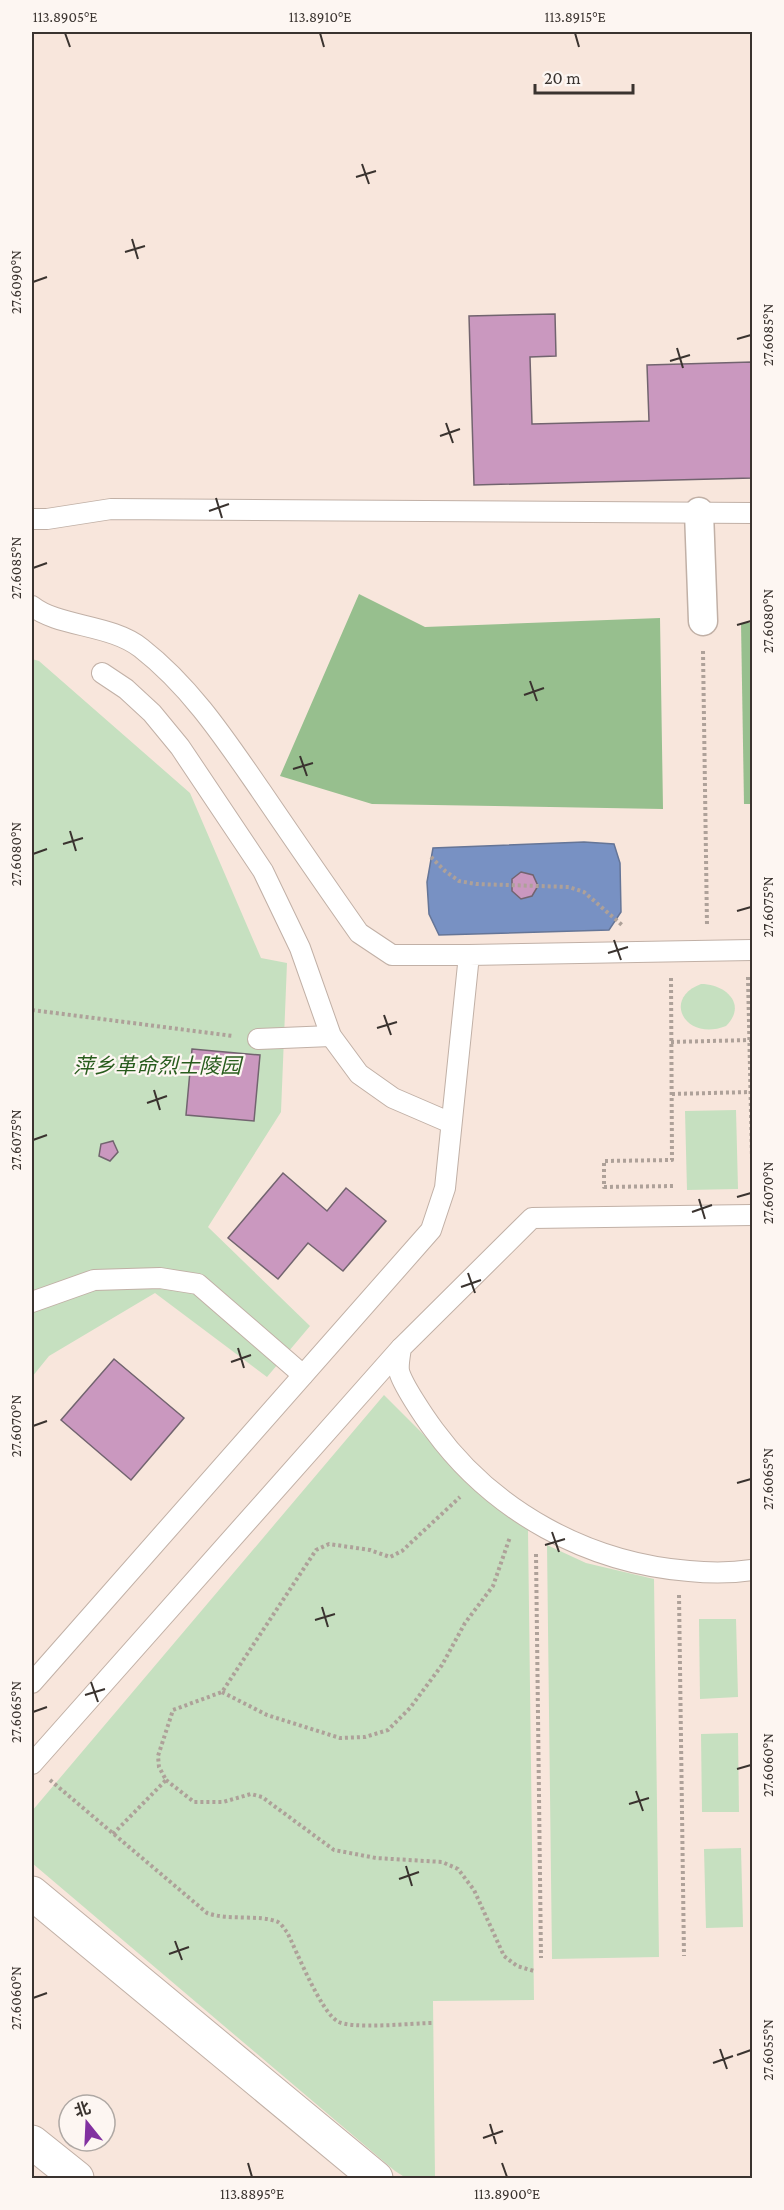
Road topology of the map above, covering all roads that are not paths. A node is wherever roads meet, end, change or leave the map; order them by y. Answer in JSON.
{"nodes":[{"id":1,"x":699,"y":512,"type":"junction"},
{"id":2,"x":753,"y":513,"type":"edge"},
{"id":3,"x":32,"y":519,"type":"edge"},
{"id":4,"x":32,"y":606,"type":"edge"},
{"id":5,"x":703,"y":621,"type":"road end"},
{"id":6,"x":102,"y":673,"type":"dead end"},
{"id":7,"x":753,"y":950,"type":"edge"},
{"id":8,"x":469,"y":955,"type":"junction"},
{"id":9,"x":331,"y":1036,"type":"junction"},
{"id":10,"x":258,"y":1039,"type":"road end"},
{"id":11,"x":451,"y":1123,"type":"junction"},
{"id":12,"x":753,"y":1215,"type":"edge"},
{"id":13,"x":32,"y":1302,"type":"edge"},
{"id":14,"x":401,"y":1348,"type":"junction"},
{"id":15,"x":303,"y":1375,"type":"junction"},
{"id":16,"x":753,"y":1570,"type":"edge"},
{"id":17,"x":32,"y":1683,"type":"edge"},
{"id":18,"x":32,"y":1764,"type":"edge"},
{"id":19,"x":32,"y":1893,"type":"edge"},
{"id":20,"x":32,"y":2142,"type":"edge"},
{"id":21,"x":77,"y":2178,"type":"edge"},
{"id":22,"x":376,"y":2178,"type":"edge"}],
"edges":[{"from":1,"to":2,"type":"lane"},
{"from":1,"to":3,"type":"lane"},
{"from":1,"to":5,"type":"street"},
{"from":4,"to":8,"type":"lane"},
{"from":6,"to":9,"type":"lane"},
{"from":7,"to":8,"type":"lane"},
{"from":8,"to":11,"type":"lane"},
{"from":9,"to":10,"type":"lane"},
{"from":9,"to":11,"type":"lane"},
{"from":11,"to":15,"type":"lane"},
{"from":12,"to":14,"type":"lane"},
{"from":13,"to":15,"type":"lane"},
{"from":14,"to":16,"type":"lane"},
{"from":14,"to":18,"type":"lane"},
{"from":15,"to":17,"type":"lane"},
{"from":19,"to":22,"type":"street"},
{"from":20,"to":21,"type":"street"}]}
